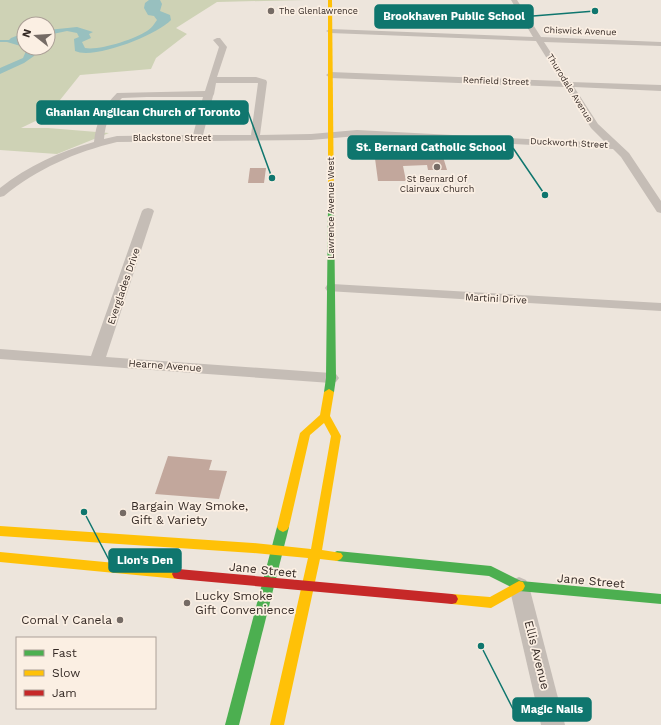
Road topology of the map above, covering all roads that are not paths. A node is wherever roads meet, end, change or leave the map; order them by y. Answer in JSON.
{"nodes":[{"id":1,"x":330,"y":0,"type":"edge"},
{"id":2,"x":514,"y":0,"type":"edge"},
{"id":3,"x":330,"y":32,"type":"junction"},
{"id":4,"x":539,"y":39,"type":"junction"},
{"id":5,"x":217,"y":40,"type":"dead end"},
{"id":6,"x":661,"y":44,"type":"edge"},
{"id":7,"x":330,"y":75,"type":"junction"},
{"id":8,"x":213,"y":80,"type":"junction"},
{"id":9,"x":568,"y":84,"type":"junction"},
{"id":10,"x":661,"y":88,"type":"edge"},
{"id":11,"x":210,"y":94,"type":"junction"},
{"id":12,"x":330,"y":135,"type":"junction"},
{"id":13,"x":197,"y":138,"type":"junction"},
{"id":14,"x":255,"y":138,"type":"junction"},
{"id":15,"x":99,"y":143,"type":"junction"},
{"id":16,"x":615,"y":146,"type":"junction"},
{"id":17,"x":0,"y":194,"type":"edge"},
{"id":18,"x":661,"y":210,"type":"edge"},
{"id":19,"x":148,"y":211,"type":"dead end"},
{"id":20,"x":332,"y":288,"type":"junction"},
{"id":21,"x":661,"y":307,"type":"edge"},
{"id":22,"x":0,"y":354,"type":"edge"},
{"id":23,"x":97,"y":360,"type":"junction"},
{"id":24,"x":331,"y":378,"type":"junction"},
{"id":25,"x":325,"y":416,"type":"junction"},
{"id":26,"x":0,"y":531,"type":"edge"},
{"id":27,"x":277,"y":551,"type":"junction"},
{"id":28,"x":315,"y":554,"type":"junction"},
{"id":29,"x":0,"y":558,"type":"edge"},
{"id":30,"x":268,"y":583,"type":"junction"},
{"id":31,"x":520,"y":586,"type":"junction"},
{"id":32,"x":308,"y":587,"type":"junction"},
{"id":33,"x":661,"y":599,"type":"edge"},
{"id":34,"x":232,"y":725,"type":"edge"},
{"id":35,"x":277,"y":725,"type":"edge"},
{"id":36,"x":553,"y":725,"type":"edge"}],
"edges":[{"from":1,"to":3,"type":"main road","name":"Lawrence Avenue West"},
{"from":2,"to":4,"type":"street","name":"Thurodale Avenue"},
{"from":3,"to":4,"type":"street","name":"Chiswick Avenue"},
{"from":3,"to":7,"type":"main road","name":"Lawrence Avenue West"},
{"from":4,"to":6,"type":"street","name":"Chiswick Avenue"},
{"from":4,"to":9,"type":"street","name":"Thurodale Avenue"},
{"from":5,"to":8,"type":"street"},
{"from":7,"to":9,"type":"street","name":"Renfield Street"},
{"from":7,"to":12,"type":"main road","name":"Lawrence Avenue West"},
{"from":8,"to":11,"type":"street"},
{"from":8,"to":14,"type":"street"},
{"from":9,"to":10,"type":"street","name":"Renfield Street"},
{"from":9,"to":16,"type":"street","name":"Thurodale Avenue"},
{"from":11,"to":13,"type":"street"},
{"from":11,"to":15,"type":"street"},
{"from":12,"to":14,"type":"street","name":"Blackstone Street"},
{"from":12,"to":16,"type":"street","name":"Duckworth Street"},
{"from":12,"to":20,"type":"main road","name":"Lawrence Avenue West"},
{"from":13,"to":14,"type":"street","name":"Blackstone Street"},
{"from":13,"to":15,"type":"street","name":"Blackstone Street"},
{"from":15,"to":17,"type":"street","name":"Blackstone Street"},
{"from":16,"to":18,"type":"street","name":"Thurodale Avenue"},
{"from":19,"to":23,"type":"street","name":"Everglades Drive"},
{"from":20,"to":21,"type":"street","name":"Martini Drive"},
{"from":20,"to":24,"type":"main road","name":"Lawrence Avenue West"},
{"from":22,"to":23,"type":"street","name":"Hearne Avenue"},
{"from":23,"to":24,"type":"street","name":"Hearne Avenue"},
{"from":24,"to":25,"type":"main road","name":"Lawrence Avenue West"},
{"from":25,"to":27,"type":"main road"},
{"from":25,"to":28,"type":"main road"},
{"from":26,"to":27,"type":"main road","name":"Jane Street"},
{"from":27,"to":28,"type":"main road","name":"Jane Street"},
{"from":27,"to":30,"type":"main road"},
{"from":28,"to":31,"type":"main road","name":"Jane Street"},
{"from":28,"to":32,"type":"main road"},
{"from":29,"to":30,"type":"main road","name":"Jane Street"},
{"from":30,"to":32,"type":"main road","name":"Jane Street"},
{"from":30,"to":34,"type":"main road"},
{"from":31,"to":32,"type":"main road","name":"Jane Street"},
{"from":31,"to":33,"type":"main road","name":"Jane Street"},
{"from":31,"to":36,"type":"street","name":"Ellis Avenue"},
{"from":32,"to":35,"type":"main road"}]}
